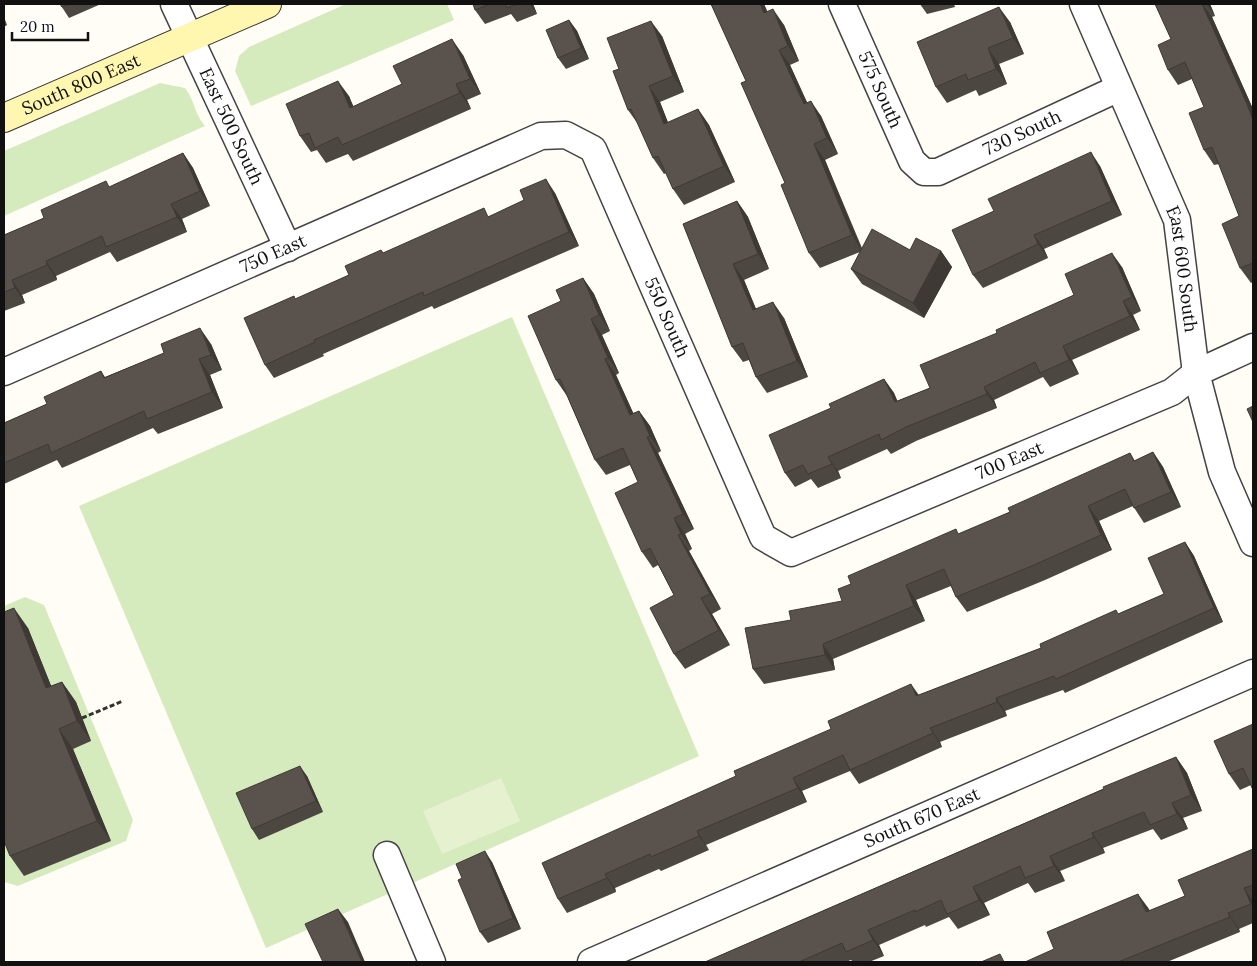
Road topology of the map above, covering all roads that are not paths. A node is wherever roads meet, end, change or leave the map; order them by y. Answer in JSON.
{"nodes":[{"id":1,"x":174,"y":4,"type":"edge"},
{"id":2,"x":267,"y":4,"type":"edge"},
{"id":3,"x":842,"y":4,"type":"edge"},
{"id":4,"x":1083,"y":4,"type":"edge"},
{"id":5,"x":190,"y":38,"type":"junction"},
{"id":6,"x":1119,"y":88,"type":"junction"},
{"id":7,"x":4,"y":118,"type":"edge"},
{"id":8,"x":541,"y":136,"type":"joint"},
{"id":9,"x":924,"y":172,"type":"joint"},
{"id":10,"x":288,"y":248,"type":"junction"},
{"id":11,"x":1253,"y":347,"type":"edge"},
{"id":12,"x":4,"y":372,"type":"edge"},
{"id":13,"x":1196,"y":373,"type":"junction"},
{"id":14,"x":763,"y":537,"type":"joint"},
{"id":15,"x":1253,"y":543,"type":"edge"},
{"id":16,"x":1253,"y":673,"type":"edge"},
{"id":17,"x":387,"y":855,"type":"dead end"},
{"id":18,"x":432,"y":962,"type":"edge"},
{"id":19,"x":591,"y":962,"type":"edge"}],
"edges":[{"from":1,"to":5,"type":"street","name":"East 500 South"},
{"from":2,"to":5,"type":"main road","name":"South 800 East"},
{"from":3,"to":9,"type":"street","name":"575 South"},
{"from":4,"to":6,"type":"street","name":"East 600 South"},
{"from":5,"to":7,"type":"main road","name":"South 800 East"},
{"from":5,"to":10,"type":"street","name":"East 500 South"},
{"from":6,"to":9,"type":"street","name":"730 South"},
{"from":6,"to":13,"type":"street","name":"East 600 South"},
{"from":8,"to":10,"type":"street","name":"750 East"},
{"from":8,"to":14,"type":"street","name":"550 South"},
{"from":10,"to":12,"type":"street","name":"750 East"},
{"from":11,"to":13,"type":"street","name":"700 East"},
{"from":13,"to":14,"type":"street","name":"700 East"},
{"from":13,"to":15,"type":"street","name":"East 600 South"},
{"from":16,"to":19,"type":"street","name":"South 670 East"},
{"from":17,"to":18,"type":"street"}]}
